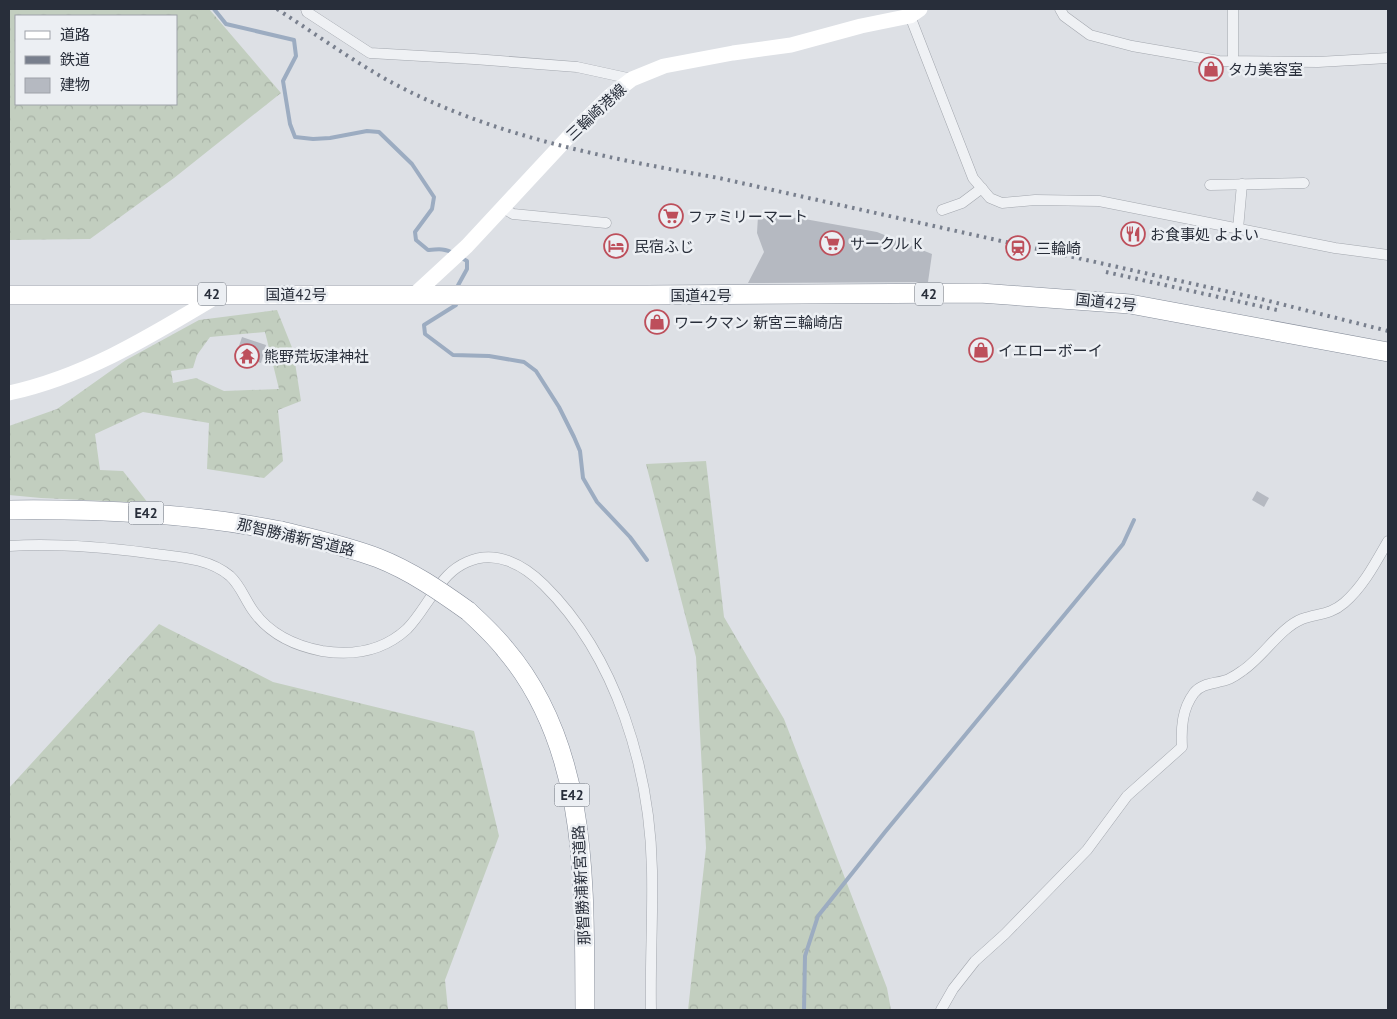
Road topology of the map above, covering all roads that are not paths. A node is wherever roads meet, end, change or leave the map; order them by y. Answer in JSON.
{"nodes":[{"id":1,"x":306,"y":9,"type":"edge"},
{"id":2,"x":1060,"y":9,"type":"edge"},
{"id":3,"x":1233,"y":9,"type":"edge"},
{"id":4,"x":913,"y":11,"type":"edge"},
{"id":5,"x":1388,"y":58,"type":"edge"},
{"id":6,"x":1234,"y":60,"type":"junction"},
{"id":7,"x":632,"y":78,"type":"junction"},
{"id":8,"x":1304,"y":183,"type":"dead end"},
{"id":9,"x":1242,"y":184,"type":"junction"},
{"id":10,"x":1210,"y":185,"type":"dead end"},
{"id":11,"x":982,"y":188,"type":"junction"},
{"id":12,"x":503,"y":208,"type":"junction"},
{"id":13,"x":942,"y":210,"type":"dead end"},
{"id":14,"x":606,"y":223,"type":"dead end"},
{"id":15,"x":1238,"y":229,"type":"junction"},
{"id":16,"x":1388,"y":255,"type":"edge"},
{"id":17,"x":220,"y":294,"type":"junction"},
{"id":18,"x":415,"y":294,"type":"junction"},
{"id":19,"x":9,"y":295,"type":"edge"},
{"id":20,"x":1388,"y":352,"type":"edge"},
{"id":21,"x":9,"y":393,"type":"edge"},
{"id":22,"x":9,"y":510,"type":"edge"},
{"id":23,"x":1388,"y":541,"type":"edge"},
{"id":24,"x":9,"y":546,"type":"edge"},
{"id":25,"x":585,"y":1010,"type":"edge"},
{"id":26,"x":651,"y":1010,"type":"edge"},
{"id":27,"x":941,"y":1010,"type":"edge"}],
"edges":[{"from":1,"to":7,"type":"street"},
{"from":2,"to":6,"type":"street"},
{"from":3,"to":6,"type":"street"},
{"from":4,"to":7,"type":"main road","name":"三輪崎港線"},
{"from":4,"to":11,"type":"street"},
{"from":5,"to":6,"type":"street"},
{"from":7,"to":12,"type":"main road","name":"三輪崎港線"},
{"from":8,"to":9,"type":"street"},
{"from":9,"to":10,"type":"street"},
{"from":9,"to":15,"type":"street"},
{"from":11,"to":13,"type":"street"},
{"from":11,"to":15,"type":"street"},
{"from":12,"to":14,"type":"street"},
{"from":12,"to":18,"type":"main road","name":"三輪崎港線"},
{"from":15,"to":16,"type":"street"},
{"from":17,"to":18,"type":"highway","name":"国道42号","number":"42"},
{"from":17,"to":19,"type":"highway","name":"国道42号","number":"42"},
{"from":17,"to":21,"type":"main road"},
{"from":18,"to":20,"type":"highway","name":"国道42号","number":"42"},
{"from":22,"to":25,"type":"highway","name":"那智勝浦新宮道路","number":"E42","bridge":true},
{"from":23,"to":27,"type":"street"},
{"from":24,"to":26,"type":"street"}]}
